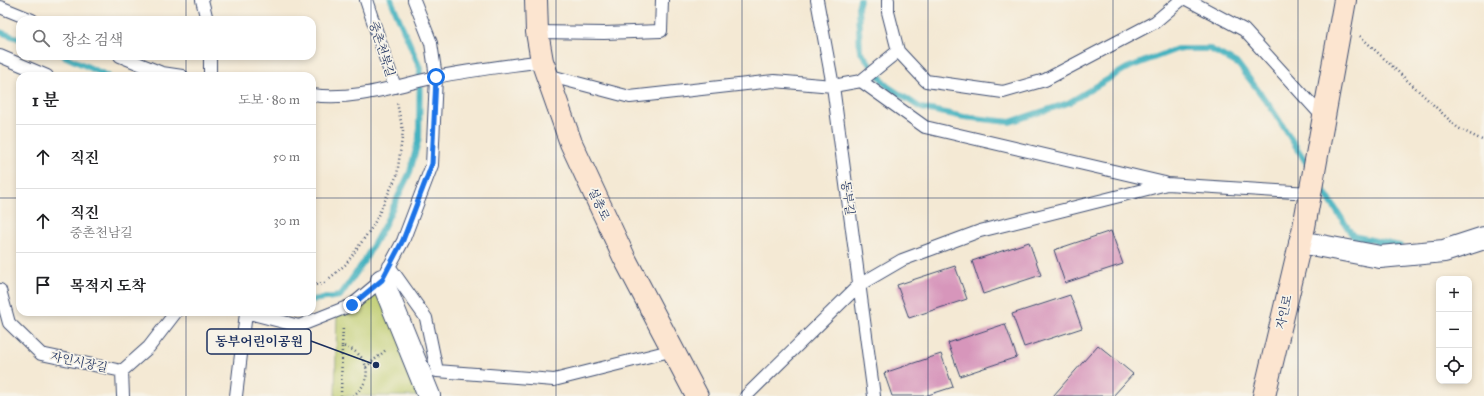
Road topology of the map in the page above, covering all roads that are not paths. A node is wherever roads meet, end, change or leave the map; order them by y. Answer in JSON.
{"nodes":[{"id":1,"x":202,"y":0,"type":"edge"},
{"id":2,"x":366,"y":0,"type":"edge"},
{"id":3,"x":414,"y":0,"type":"edge"},
{"id":4,"x":536,"y":0,"type":"edge"},
{"id":5,"x":662,"y":0,"type":"edge"},
{"id":6,"x":817,"y":0,"type":"edge"},
{"id":7,"x":888,"y":0,"type":"edge"},
{"id":8,"x":1180,"y":0,"type":"edge"},
{"id":9,"x":1188,"y":0,"type":"edge"},
{"id":10,"x":0,"y":7,"type":"edge"},
{"id":11,"x":1344,"y":9,"type":"edge"},
{"id":12,"x":22,"y":16,"type":"edge"},
{"id":13,"x":206,"y":16,"type":"edge"},
{"id":14,"x":537,"y":32,"type":"junction"},
{"id":15,"x":898,"y":51,"type":"junction"},
{"id":16,"x":0,"y":56,"type":"edge"},
{"id":17,"x":130,"y":60,"type":"edge"},
{"id":18,"x":210,"y":60,"type":"edge"},
{"id":19,"x":545,"y":68,"type":"junction"},
{"id":20,"x":38,"y":72,"type":"edge"},
{"id":21,"x":160,"y":72,"type":"edge"},
{"id":22,"x":210,"y":72,"type":"edge"},
{"id":23,"x":436,"y":77,"type":"junction"},
{"id":24,"x":861,"y":81,"type":"junction"},
{"id":25,"x":833,"y":86,"type":"junction"},
{"id":26,"x":395,"y":88,"type":"junction"},
{"id":27,"x":316,"y":96,"type":"edge"},
{"id":28,"x":1322,"y":124,"type":"junction"},
{"id":29,"x":1167,"y":184,"type":"junction"},
{"id":30,"x":1310,"y":193,"type":"junction"},
{"id":31,"x":1302,"y":235,"type":"junction"},
{"id":32,"x":1484,"y":238,"type":"edge"},
{"id":33,"x":386,"y":273,"type":"junction"},
{"id":34,"x":859,"y":285,"type":"junction"},
{"id":35,"x":0,"y":290,"type":"edge"},
{"id":36,"x":173,"y":316,"type":"edge"},
{"id":37,"x":245,"y":316,"type":"edge"},
{"id":38,"x":260,"y":316,"type":"edge"},
{"id":39,"x":674,"y":350,"type":"junction"},
{"id":40,"x":122,"y":371,"type":"junction"},
{"id":41,"x":123,"y":396,"type":"edge"},
{"id":42,"x":236,"y":396,"type":"edge"},
{"id":43,"x":429,"y":396,"type":"edge"},
{"id":44,"x":697,"y":396,"type":"edge"},
{"id":45,"x":746,"y":396,"type":"edge"},
{"id":46,"x":874,"y":396,"type":"edge"},
{"id":47,"x":1264,"y":396,"type":"edge"}],
"edges":[{"from":1,"to":13,"type":"lane"},
{"from":2,"to":26,"type":"lane","name":"중촌천북길"},
{"from":3,"to":23,"type":"lane"},
{"from":4,"to":14,"type":"main road","name":"설총로"},
{"from":5,"to":14,"type":"lane"},
{"from":6,"to":25,"type":"lane","name":"동부길"},
{"from":7,"to":15,"type":"lane"},
{"from":8,"to":15,"type":"lane"},
{"from":9,"to":28,"type":"lane"},
{"from":10,"to":12,"type":"lane"},
{"from":11,"to":28,"type":"main road"},
{"from":14,"to":19,"type":"main road","name":"설총로"},
{"from":15,"to":24,"type":"lane"},
{"from":16,"to":20,"type":"lane"},
{"from":17,"to":21,"type":"lane"},
{"from":18,"to":22,"type":"lane"},
{"from":19,"to":23,"type":"lane"},
{"from":19,"to":25,"type":"lane"},
{"from":19,"to":39,"type":"main road","name":"설총로"},
{"from":23,"to":26,"type":"lane"},
{"from":23,"to":33,"type":"lane"},
{"from":24,"to":25,"type":"lane"},
{"from":24,"to":29,"type":"lane"},
{"from":25,"to":34,"type":"lane","name":"동부길"},
{"from":26,"to":27,"type":"lane","name":"중촌천북길"},
{"from":28,"to":30,"type":"main road","name":"자인로"},
{"from":29,"to":30,"type":"lane"},
{"from":29,"to":34,"type":"lane"},
{"from":30,"to":31,"type":"main road","name":"자인로"},
{"from":31,"to":32,"type":"street"},
{"from":31,"to":47,"type":"main road","name":"자인로"},
{"from":33,"to":38,"type":"lane"},
{"from":33,"to":39,"type":"lane"},
{"from":33,"to":43,"type":"street"},
{"from":34,"to":45,"type":"lane"},
{"from":34,"to":46,"type":"lane","name":"동부길"},
{"from":35,"to":40,"type":"lane","name":"자인시장길"},
{"from":36,"to":40,"type":"lane"},
{"from":37,"to":42,"type":"lane"},
{"from":39,"to":44,"type":"main road","name":"설총로"},
{"from":40,"to":41,"type":"lane","name":"자인시장길"}]}
